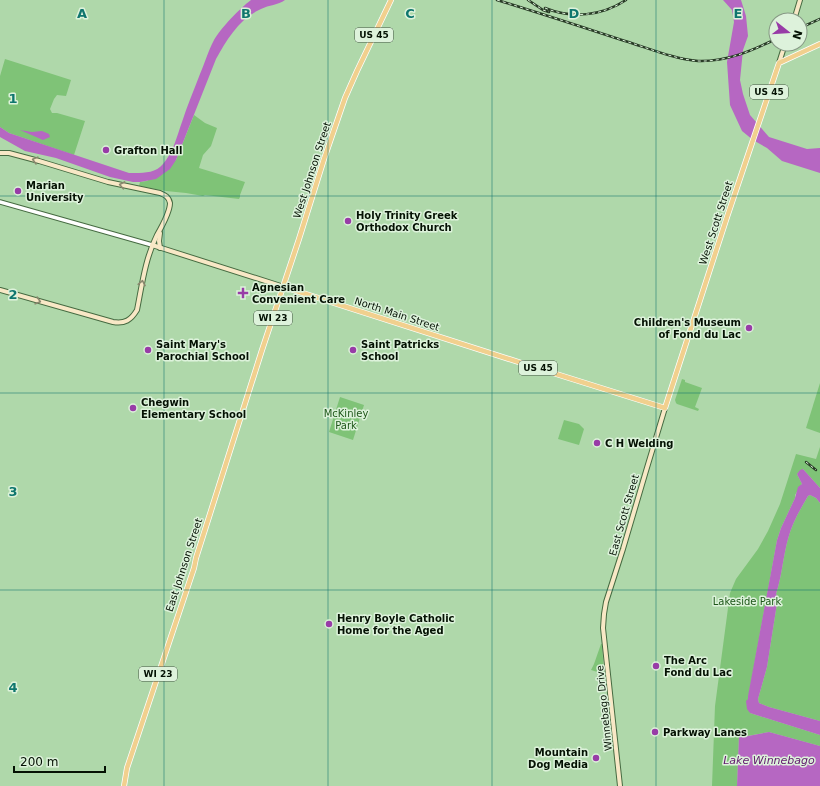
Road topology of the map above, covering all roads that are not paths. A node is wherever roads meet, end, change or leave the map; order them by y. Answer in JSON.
{"nodes":[{"id":1,"x":391,"y":0,"type":"edge"},
{"id":2,"x":800,"y":0,"type":"edge"},
{"id":3,"x":796,"y":12,"type":"edge"},
{"id":4,"x":820,"y":44,"type":"edge"},
{"id":5,"x":782,"y":52,"type":"edge"},
{"id":6,"x":779,"y":63,"type":"junction"},
{"id":7,"x":0,"y":153,"type":"edge"},
{"id":8,"x":0,"y":202,"type":"edge"},
{"id":9,"x":162,"y":227,"type":"junction"},
{"id":10,"x":152,"y":245,"type":"junction"},
{"id":11,"x":161,"y":248,"type":"junction"},
{"id":12,"x":148,"y":256,"type":"junction"},
{"id":13,"x":284,"y":287,"type":"junction"},
{"id":14,"x":0,"y":290,"type":"edge"},
{"id":15,"x":262,"y":350,"type":"joint"},
{"id":16,"x":665,"y":408,"type":"junction"},
{"id":17,"x":603,"y":628,"type":"joint"},
{"id":18,"x":124,"y":786,"type":"edge"},
{"id":19,"x":620,"y":786,"type":"edge"}],
"edges":[{"from":1,"to":13,"type":"main road","name":"West Johnson Street","number":"US 45"},
{"from":2,"to":3,"type":"main road"},
{"from":4,"to":6,"type":"main road"},
{"from":5,"to":6,"type":"main road","name":"West Scott Street"},
{"from":6,"to":16,"type":"main road","name":"West Scott Street","number":"US 45"},
{"from":9,"to":7,"type":"main road","one_way":true},
{"from":8,"to":10,"type":"street","name":"North Main Street"},
{"from":9,"to":10,"type":"main road"},
{"from":9,"to":11,"type":"main road"},
{"from":10,"to":11,"type":"main road","name":"North Main Street"},
{"from":10,"to":12,"type":"main road"},
{"from":11,"to":12,"type":"main road"},
{"from":11,"to":13,"type":"main road","name":"North Main Street"},
{"from":14,"to":12,"type":"main road","one_way":true},
{"from":13,"to":15,"type":"main road","name":"West Johnson Street","number":"WI 23"},
{"from":13,"to":16,"type":"main road","name":"North Main Street","number":"US 45"},
{"from":15,"to":18,"type":"main road","name":"East Johnson Street","number":"WI 23"},
{"from":16,"to":17,"type":"main road","name":"East Scott Street"},
{"from":17,"to":19,"type":"main road","name":"Winnebago Drive"}]}
